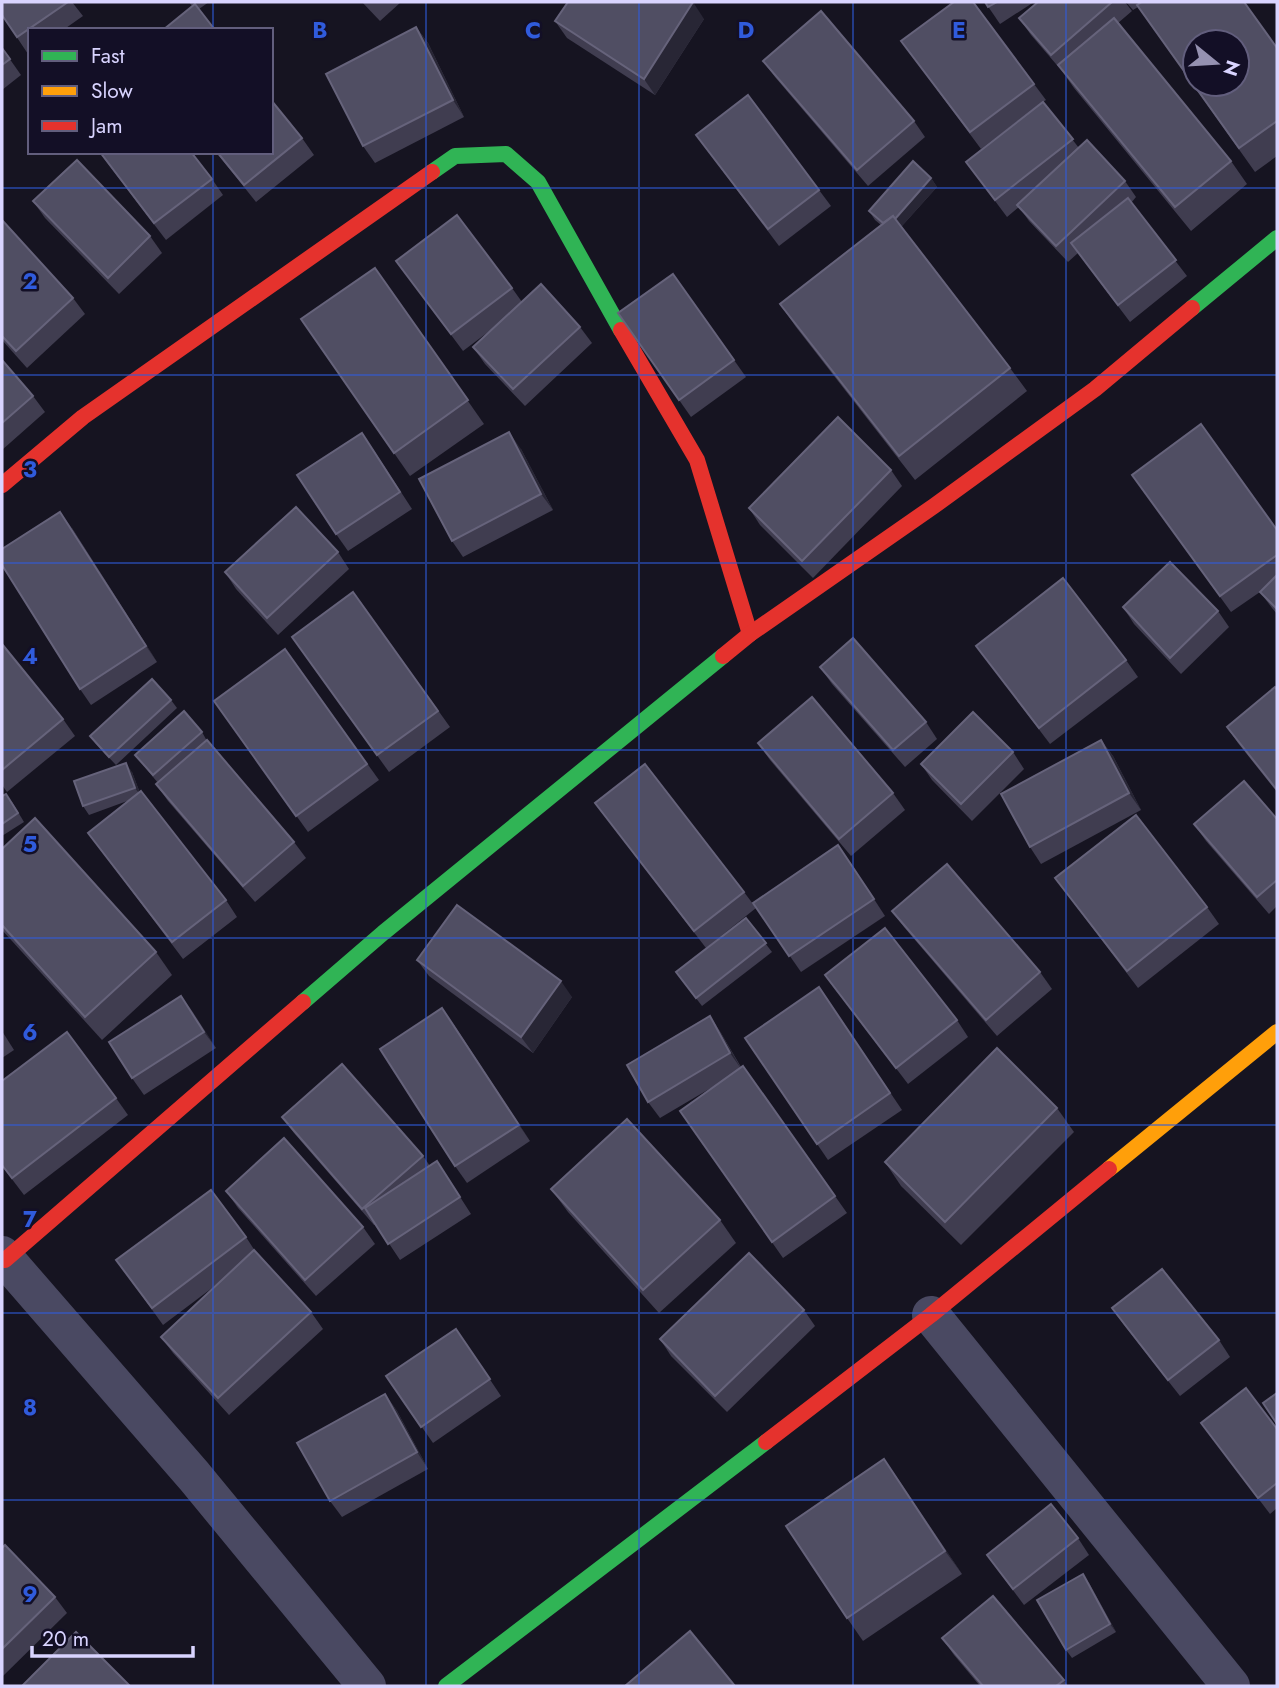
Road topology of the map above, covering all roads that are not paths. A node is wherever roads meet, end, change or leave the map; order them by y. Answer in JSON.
{"nodes":[{"id":1,"x":1277,"y":238,"type":"edge"},
{"id":2,"x":2,"y":485,"type":"edge"},
{"id":3,"x":750,"y":634,"type":"junction"},
{"id":4,"x":1277,"y":1032,"type":"edge"},
{"id":5,"x":4,"y":1257,"type":"edge"},
{"id":6,"x":931,"y":1315,"type":"junction"},
{"id":7,"x":367,"y":1686,"type":"edge"},
{"id":8,"x":446,"y":1686,"type":"edge"},
{"id":9,"x":1231,"y":1686,"type":"edge"}],
"edges":[{"from":1,"to":3,"type":"street"},
{"from":2,"to":3,"type":"street"},
{"from":3,"to":5,"type":"street"},
{"from":4,"to":6,"type":"street"},
{"from":5,"to":7,"type":"street"},
{"from":6,"to":8,"type":"street"},
{"from":6,"to":9,"type":"street"}]}
